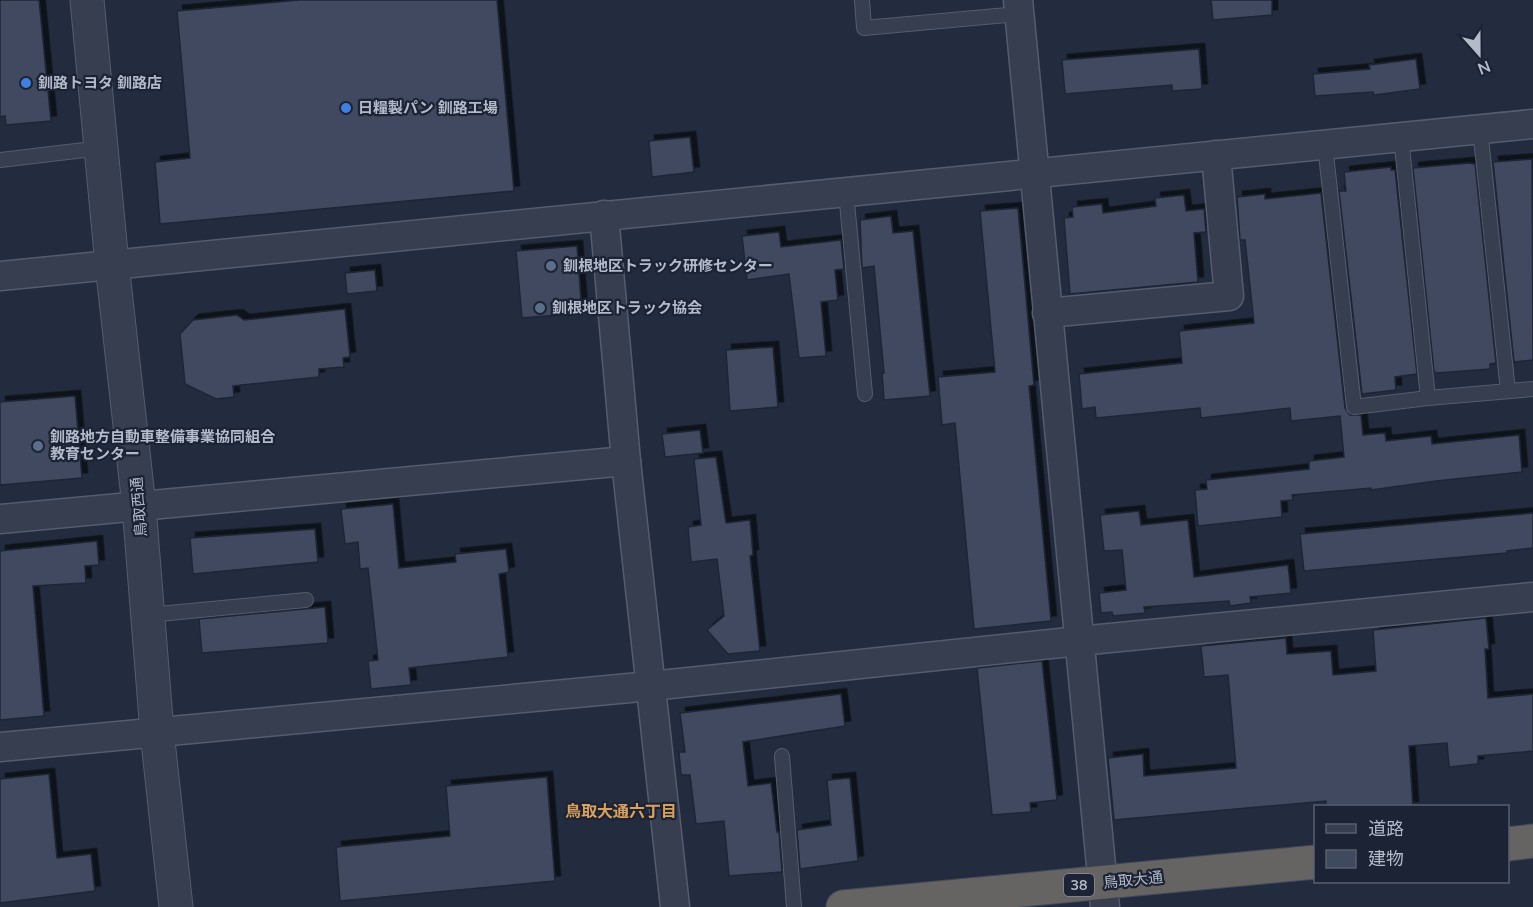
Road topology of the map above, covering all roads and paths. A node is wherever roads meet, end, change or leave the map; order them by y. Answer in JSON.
{"nodes":[{"id":1,"x":87,"y":0,"type":"edge"},
{"id":2,"x":862,"y":0,"type":"edge"},
{"id":3,"x":1018,"y":7,"type":"edge"},
{"id":4,"x":1533,"y":124,"type":"edge"},
{"id":5,"x":1480,"y":129,"type":"junction"},
{"id":6,"x":1401,"y":137,"type":"junction"},
{"id":7,"x":1325,"y":145,"type":"junction"},
{"id":8,"x":101,"y":148,"type":"junction"},
{"id":9,"x":1216,"y":155,"type":"junction"},
{"id":10,"x":0,"y":160,"type":"edge"},
{"id":11,"x":1034,"y":174,"type":"junction"},
{"id":12,"x":846,"y":192,"type":"junction"},
{"id":13,"x":604,"y":215,"type":"junction"},
{"id":14,"x":112,"y":264,"type":"junction"},
{"id":15,"x":0,"y":276,"type":"edge"},
{"id":16,"x":1047,"y":313,"type":"junction"},
{"id":17,"x":1533,"y":389,"type":"edge"},
{"id":18,"x":1508,"y":391,"type":"junction"},
{"id":19,"x":865,"y":394,"type":"dead end"},
{"id":20,"x":1428,"y":398,"type":"junction"},
{"id":21,"x":626,"y":461,"type":"junction"},
{"id":22,"x":139,"y":506,"type":"junction"},
{"id":23,"x":0,"y":519,"type":"edge"},
{"id":24,"x":1533,"y":597,"type":"edge"},
{"id":25,"x":306,"y":600,"type":"dead end"},
{"id":26,"x":148,"y":615,"type":"junction"},
{"id":27,"x":1079,"y":641,"type":"junction"},
{"id":28,"x":651,"y":686,"type":"junction"},
{"id":29,"x":157,"y":732,"type":"junction"},
{"id":30,"x":0,"y":747,"type":"edge"},
{"id":31,"x":782,"y":756,"type":"dead end"},
{"id":32,"x":1533,"y":841,"type":"edge"},
{"id":33,"x":1509,"y":843,"type":"edge"},
{"id":34,"x":1314,"y":862,"type":"edge"},
{"id":35,"x":1104,"y":895,"type":"edge"},
{"id":36,"x":176,"y":907,"type":"edge"},
{"id":37,"x":675,"y":907,"type":"edge"},
{"id":38,"x":794,"y":907,"type":"edge"},
{"id":39,"x":843,"y":907,"type":"edge"}],
"edges":[{"from":1,"to":8,"type":"street","name":"鳥取西通"},
{"from":2,"to":3,"type":"lane"},
{"from":3,"to":11,"type":"street"},
{"from":4,"to":5,"type":"street"},
{"from":5,"to":6,"type":"street"},
{"from":5,"to":18,"type":"lane"},
{"from":6,"to":7,"type":"street"},
{"from":6,"to":20,"type":"lane"},
{"from":7,"to":9,"type":"street"},
{"from":7,"to":20,"type":"lane"},
{"from":8,"to":10,"type":"lane"},
{"from":8,"to":14,"type":"street","name":"鳥取西通"},
{"from":9,"to":11,"type":"street"},
{"from":9,"to":16,"type":"street"},
{"from":11,"to":12,"type":"street"},
{"from":11,"to":16,"type":"street"},
{"from":12,"to":13,"type":"street"},
{"from":12,"to":19,"type":"lane"},
{"from":13,"to":14,"type":"street"},
{"from":13,"to":21,"type":"street"},
{"from":14,"to":15,"type":"street"},
{"from":14,"to":22,"type":"street","name":"鳥取西通"},
{"from":16,"to":27,"type":"street"},
{"from":17,"to":18,"type":"lane"},
{"from":18,"to":20,"type":"lane"},
{"from":21,"to":22,"type":"street"},
{"from":21,"to":28,"type":"street"},
{"from":22,"to":23,"type":"street"},
{"from":22,"to":26,"type":"street","name":"鳥取西通"},
{"from":24,"to":27,"type":"street"},
{"from":25,"to":26,"type":"lane"},
{"from":26,"to":29,"type":"street","name":"鳥取西通"},
{"from":27,"to":28,"type":"street"},
{"from":27,"to":35,"type":"street"},
{"from":28,"to":29,"type":"street"},
{"from":28,"to":37,"type":"street"},
{"from":29,"to":30,"type":"street"},
{"from":29,"to":36,"type":"street","name":"鳥取西通"},
{"from":31,"to":38,"type":"lane"},
{"from":32,"to":33,"type":"highway"},
{"from":34,"to":35,"type":"highway","name":"鳥取大通","number":"38"},
{"from":35,"to":39,"type":"highway","name":"鳥取大通","number":"38"}]}
